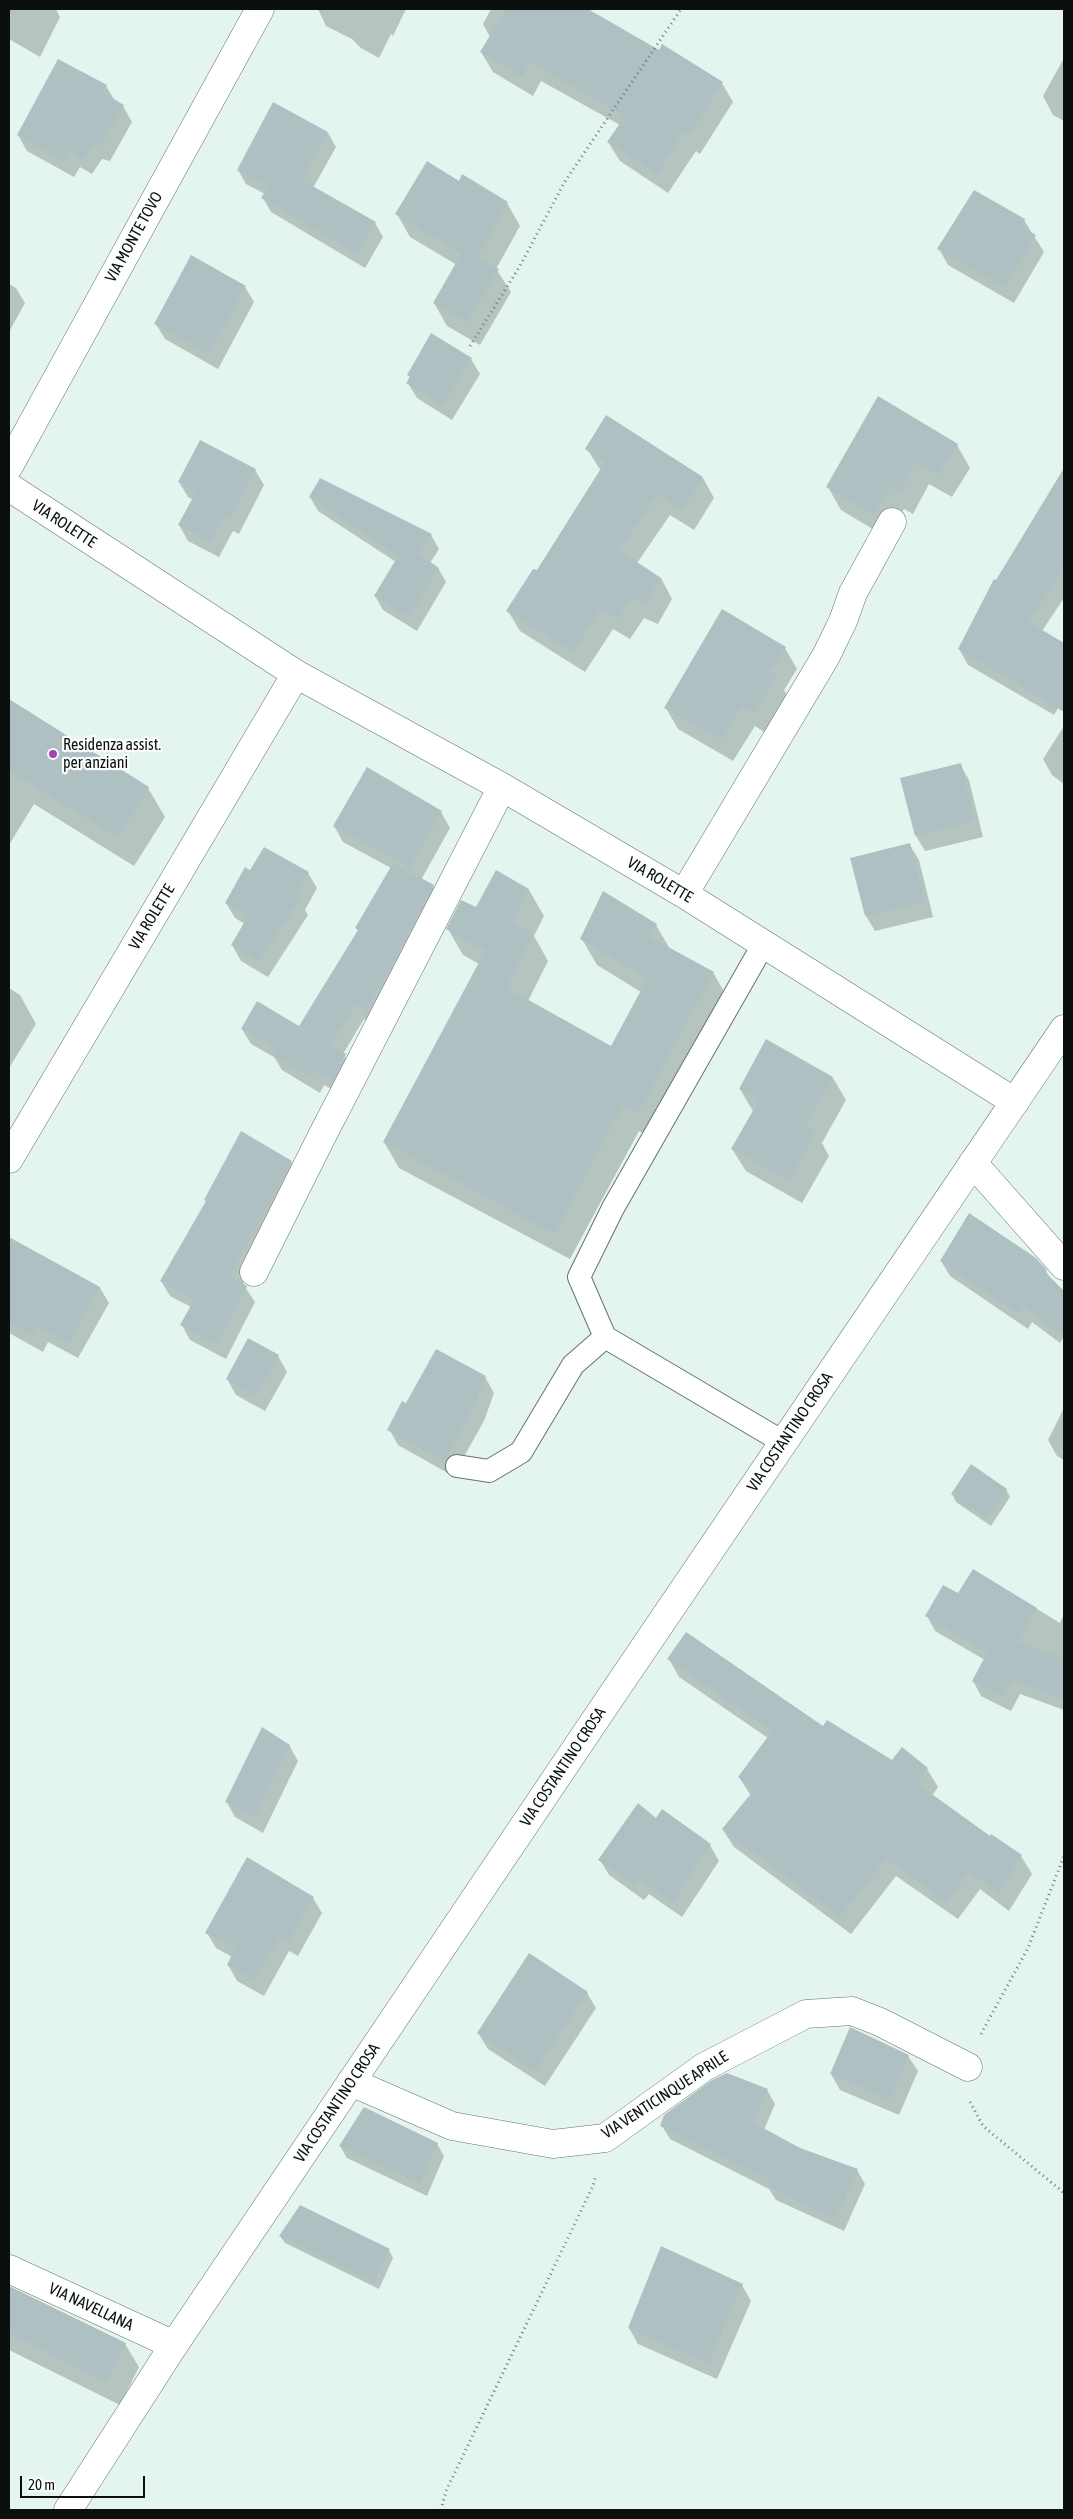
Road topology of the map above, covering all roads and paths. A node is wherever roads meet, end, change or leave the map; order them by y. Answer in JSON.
{"nodes":[{"id":1,"x":260,"y":9,"type":"edge"},
{"id":2,"x":680,"y":9,"type":"edge"},
{"id":3,"x":470,"y":346,"type":"dead end"},
{"id":4,"x":9,"y":466,"type":"edge"},
{"id":5,"x":9,"y":488,"type":"edge"},
{"id":6,"x":892,"y":522,"type":"dead end"},
{"id":7,"x":296,"y":674,"type":"junction"},
{"id":8,"x":502,"y":787,"type":"junction"},
{"id":9,"x":684,"y":894,"type":"junction"},
{"id":10,"x":762,"y":945,"type":"junction"},
{"id":11,"x":1064,"y":1029,"type":"edge"},
{"id":12,"x":1015,"y":1102,"type":"junction"},
{"id":13,"x":9,"y":1159,"type":"edge"},
{"id":14,"x":973,"y":1163,"type":"junction"},
{"id":15,"x":1064,"y":1266,"type":"edge"},
{"id":16,"x":254,"y":1272,"type":"dead end"},
{"id":17,"x":605,"y":1337,"type":"junction"},
{"id":18,"x":783,"y":1442,"type":"junction"},
{"id":19,"x":457,"y":1466,"type":"dead end"},
{"id":20,"x":1064,"y":1856,"type":"edge"},
{"id":21,"x":968,"y":2067,"type":"junction"},
{"id":22,"x":351,"y":2082,"type":"junction"},
{"id":23,"x":605,"y":2138,"type":"junction"},
{"id":24,"x":1064,"y":2193,"type":"edge"},
{"id":25,"x":9,"y":2269,"type":"edge"},
{"id":26,"x":174,"y":2345,"type":"junction"},
{"id":27,"x":68,"y":2510,"type":"edge"},
{"id":28,"x":441,"y":2510,"type":"edge"}],
"edges":[{"from":1,"to":4,"type":"street","name":"VIA MONTE TOVO"},
{"from":2,"to":3,"type":"path"},
{"from":5,"to":7,"type":"street","name":"VIA ROLETTE"},
{"from":6,"to":9,"type":"street"},
{"from":7,"to":8,"type":"street","name":"VIA ROLETTE"},
{"from":7,"to":13,"type":"street","name":"VIA ROLETTE"},
{"from":8,"to":9,"type":"street","name":"VIA ROLETTE"},
{"from":8,"to":16,"type":"street"},
{"from":9,"to":10,"type":"street","name":"VIA ROLETTE"},
{"from":10,"to":12,"type":"street","name":"VIA ROLETTE"},
{"from":10,"to":17,"type":"lane"},
{"from":11,"to":12,"type":"street","name":"VIA COSTANTINO CROSA"},
{"from":12,"to":14,"type":"street","name":"VIA COSTANTINO CROSA"},
{"from":14,"to":15,"type":"street"},
{"from":14,"to":18,"type":"street","name":"VIA COSTANTINO CROSA"},
{"from":17,"to":18,"type":"lane"},
{"from":17,"to":19,"type":"lane"},
{"from":18,"to":22,"type":"street","name":"VIA COSTANTINO CROSA"},
{"from":20,"to":21,"type":"path"},
{"from":21,"to":23,"type":"street","name":"VIA VENTICINQUE APRILE"},
{"from":21,"to":24,"type":"path"},
{"from":22,"to":23,"type":"street","name":"VIA VENTICINQUE APRILE"},
{"from":22,"to":26,"type":"street","name":"VIA COSTANTINO CROSA"},
{"from":23,"to":28,"type":"path"},
{"from":25,"to":26,"type":"street","name":"VIA NAVELLANA"},
{"from":26,"to":27,"type":"street","name":"VIA COSTANTINO CROSA"}]}
